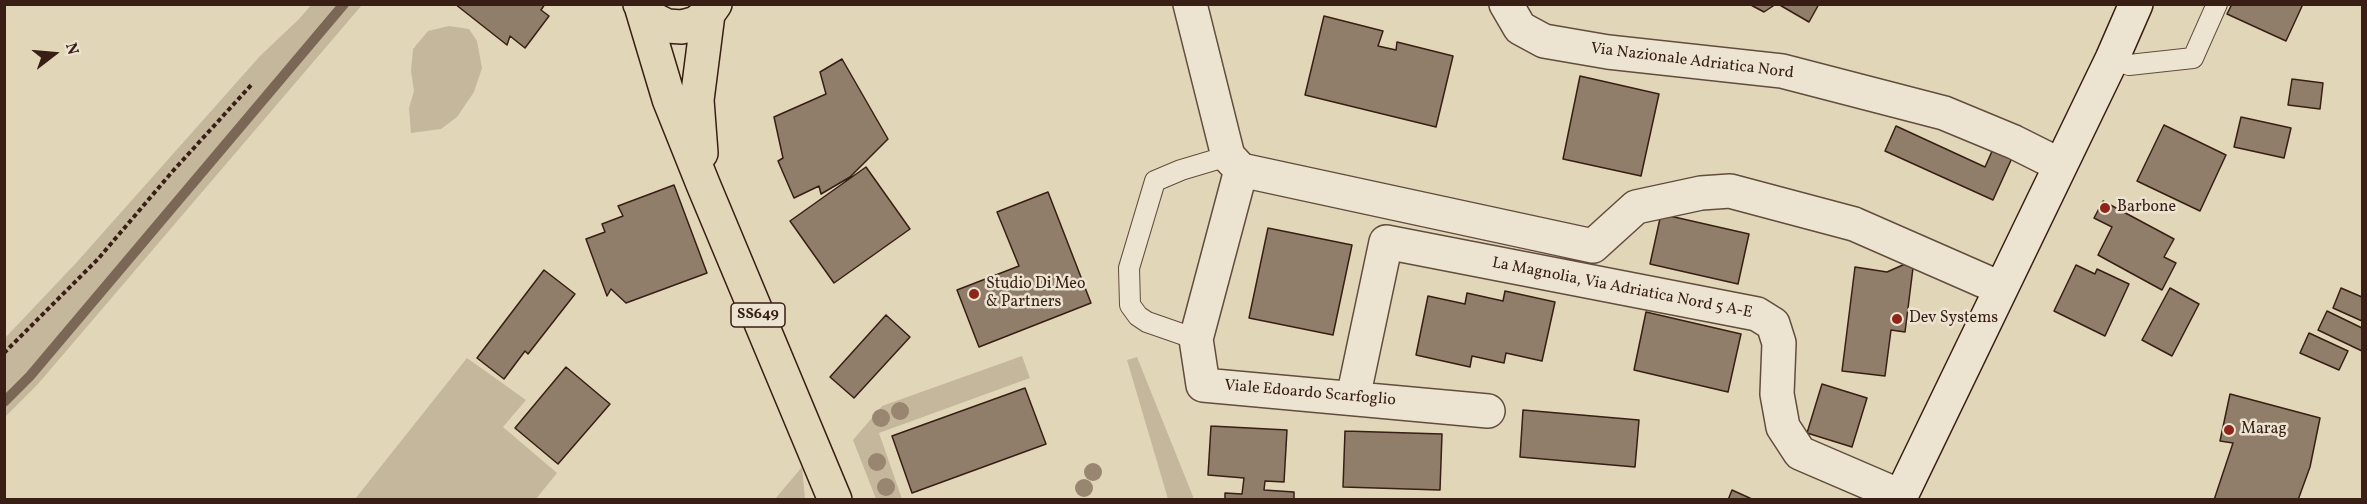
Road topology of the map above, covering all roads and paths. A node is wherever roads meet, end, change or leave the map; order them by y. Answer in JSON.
{"nodes":[{"id":1,"x":1190,"y":4,"type":"edge"},
{"id":2,"x":1506,"y":4,"type":"edge"},
{"id":3,"x":2136,"y":4,"type":"edge"},
{"id":4,"x":2217,"y":4,"type":"edge"},
{"id":5,"x":641,"y":7,"type":"edge"},
{"id":6,"x":712,"y":9,"type":"edge"},
{"id":7,"x":2112,"y":59,"type":"junction"},
{"id":8,"x":253,"y":82,"type":"dead end"},
{"id":9,"x":1234,"y":163,"type":"junction"},
{"id":10,"x":2060,"y":165,"type":"junction"},
{"id":11,"x":703,"y":184,"type":"junction"},
{"id":12,"x":2000,"y":288,"type":"junction"},
{"id":13,"x":1196,"y":339,"type":"junction"},
{"id":14,"x":4,"y":353,"type":"edge"},
{"id":15,"x":1353,"y":398,"type":"junction"},
{"id":16,"x":1488,"y":411,"type":"dead end"},
{"id":17,"x":819,"y":458,"type":"junction"},
{"id":18,"x":1900,"y":498,"type":"edge"},
{"id":19,"x":823,"y":500,"type":"edge"},
{"id":20,"x":835,"y":500,"type":"edge"}],
"edges":[{"from":1,"to":9,"type":"street","name":"Viale Edoardo Scarfoglio"},
{"from":2,"to":10,"type":"street","name":"Via Nazionale Adriatica Nord"},
{"from":3,"to":7,"type":"street"},
{"from":4,"to":7,"type":"lane"},
{"from":5,"to":6,"type":"main road","number":"SS649"},
{"from":5,"to":11,"type":"main road","number":"SS649"},
{"from":6,"to":11,"type":"main road","number":"SS649"},
{"from":7,"to":10,"type":"street"},
{"from":8,"to":14,"type":"path"},
{"from":9,"to":12,"type":"street"},
{"from":9,"to":13,"type":"street","name":"Viale Edoardo Scarfoglio"},
{"from":9,"to":13,"type":"lane"},
{"from":10,"to":12,"type":"street"},
{"from":11,"to":17,"type":"main road","number":"SS649"},
{"from":12,"to":18,"type":"street"},
{"from":13,"to":15,"type":"street","name":"Viale Edoardo Scarfoglio"},
{"from":15,"to":16,"type":"street","name":"Viale Edoardo Scarfoglio"},
{"from":15,"to":18,"type":"street","name":"La Magnolia, Via Adriatica Nord 5 A-E"},
{"from":17,"to":19,"type":"main road","number":"SS649"},
{"from":17,"to":20,"type":"main road","number":"SS649"}]}
